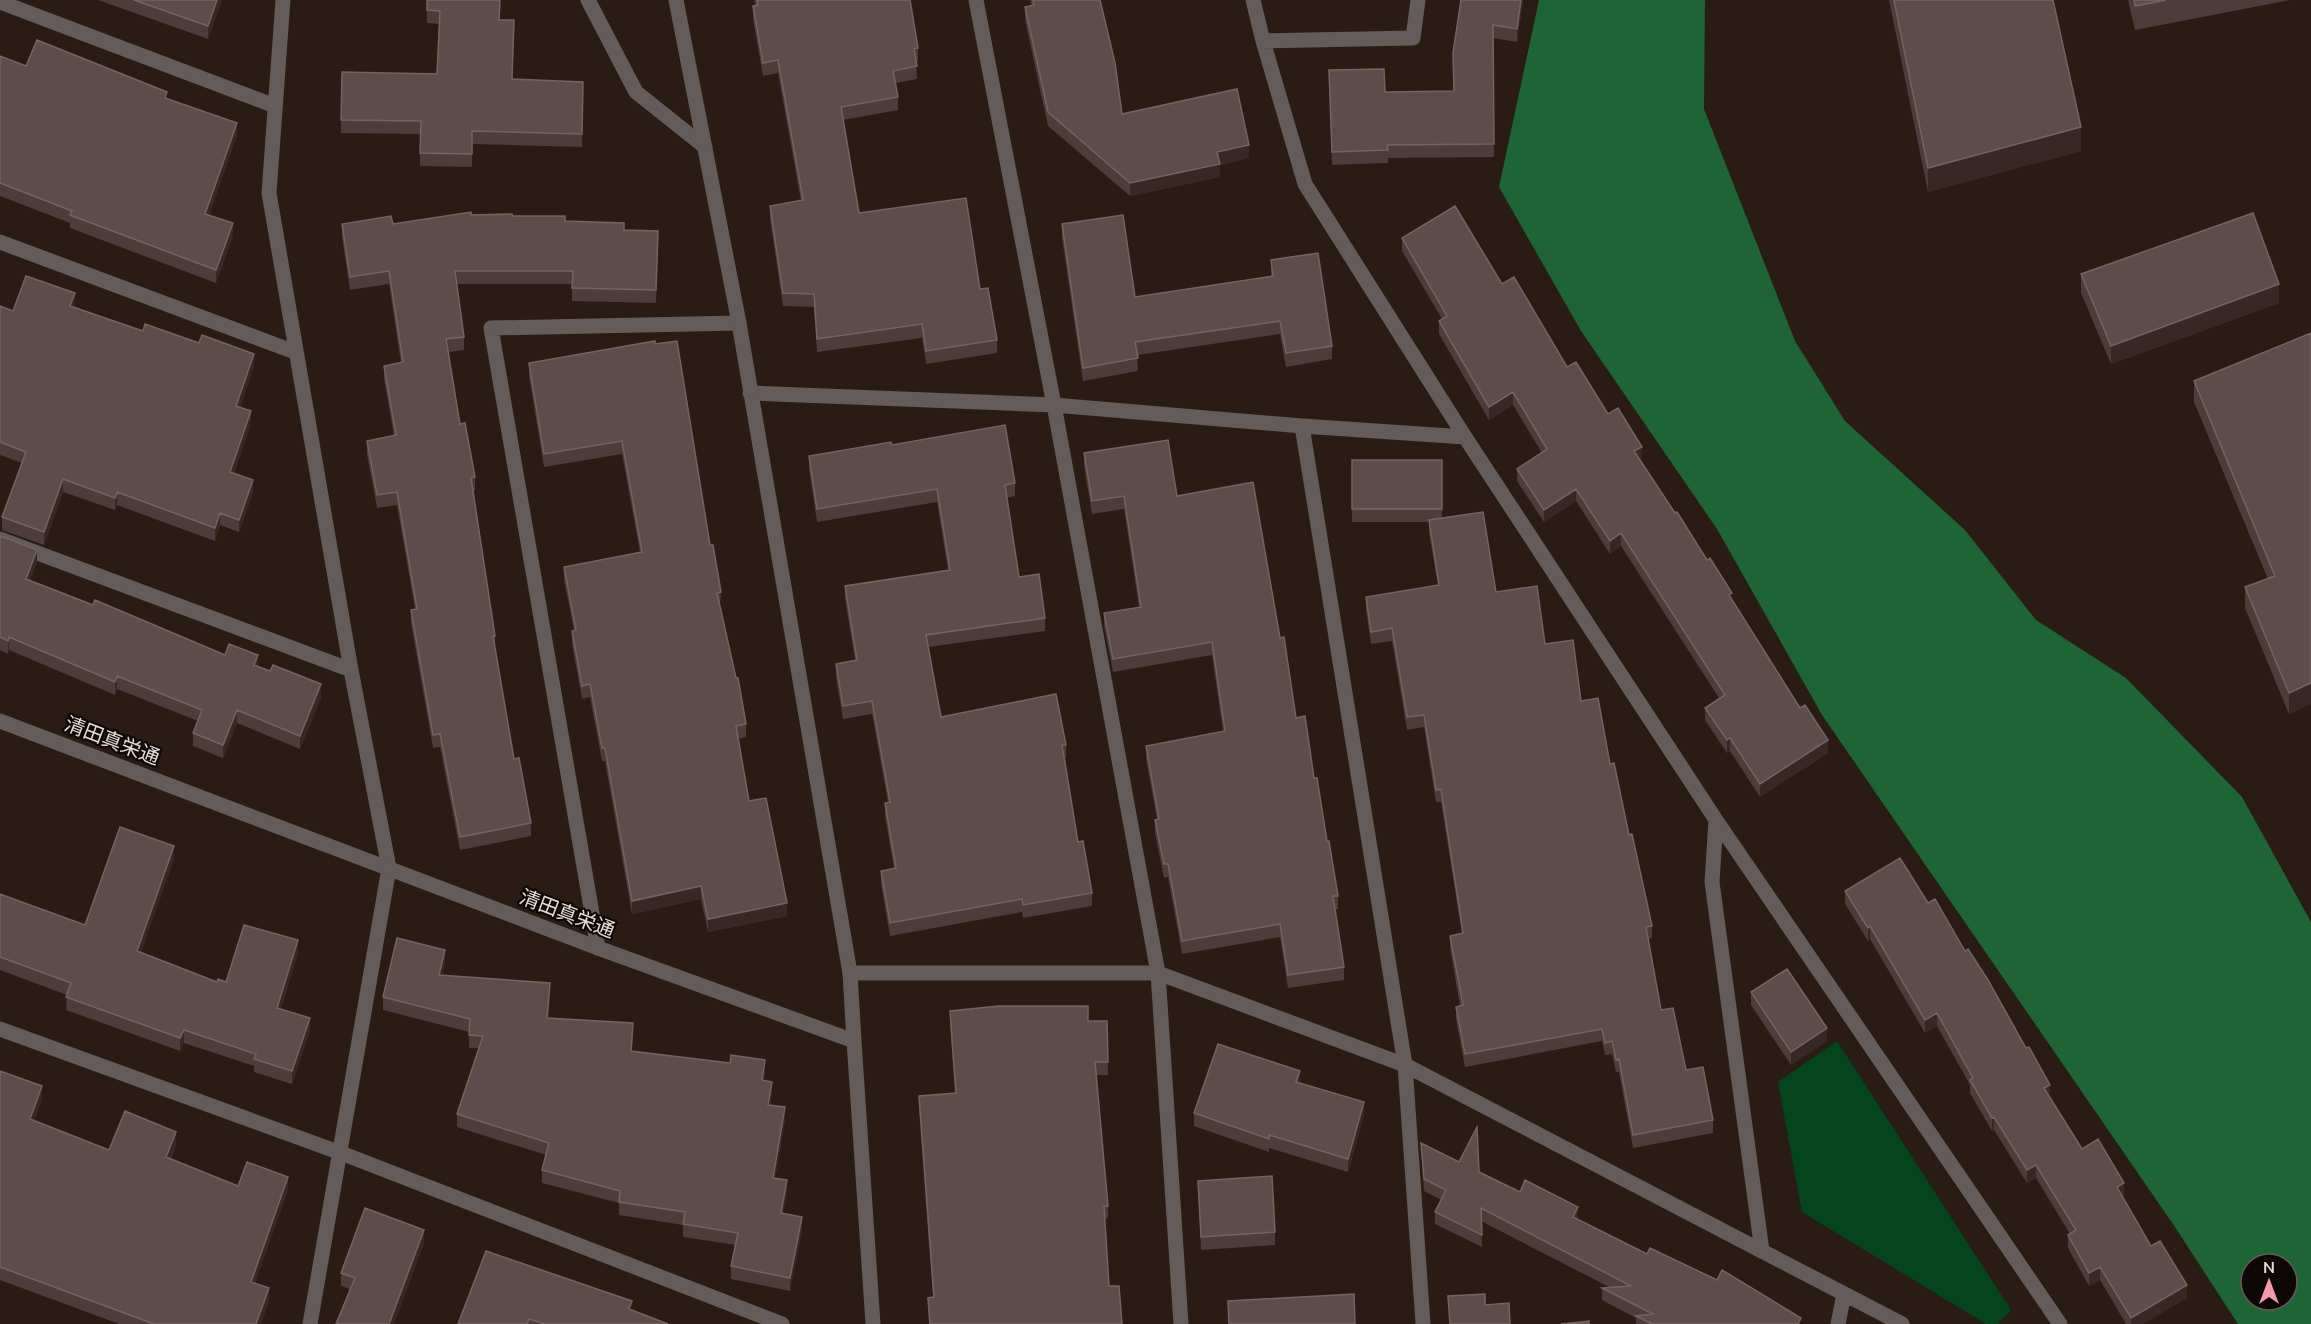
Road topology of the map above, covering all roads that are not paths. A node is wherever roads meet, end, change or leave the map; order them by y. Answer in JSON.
{"nodes":[{"id":1,"x":283,"y":0,"type":"edge"},
{"id":2,"x":588,"y":0,"type":"edge"},
{"id":3,"x":676,"y":0,"type":"edge"},
{"id":4,"x":976,"y":0,"type":"edge"},
{"id":5,"x":1253,"y":0,"type":"edge"},
{"id":6,"x":1418,"y":0,"type":"edge"},
{"id":7,"x":0,"y":2,"type":"edge"},
{"id":8,"x":1263,"y":41,"type":"junction"},
{"id":9,"x":275,"y":106,"type":"junction"},
{"id":10,"x":705,"y":147,"type":"junction"},
{"id":11,"x":0,"y":242,"type":"edge"},
{"id":12,"x":739,"y":322,"type":"junction"},
{"id":13,"x":296,"y":352,"type":"junction"},
{"id":14,"x":750,"y":393,"type":"junction"},
{"id":15,"x":1054,"y":405,"type":"junction"},
{"id":16,"x":1302,"y":426,"type":"junction"},
{"id":17,"x":1465,"y":437,"type":"junction"},
{"id":18,"x":0,"y":539,"type":"edge"},
{"id":19,"x":351,"y":670,"type":"junction"},
{"id":20,"x":0,"y":721,"type":"edge"},
{"id":21,"x":1716,"y":820,"type":"junction"},
{"id":22,"x":389,"y":868,"type":"junction"},
{"id":23,"x":598,"y":948,"type":"junction"},
{"id":24,"x":850,"y":972,"type":"junction"},
{"id":25,"x":1158,"y":972,"type":"junction"},
{"id":26,"x":0,"y":1029,"type":"edge"},
{"id":27,"x":854,"y":1041,"type":"junction"},
{"id":28,"x":1405,"y":1065,"type":"junction"},
{"id":29,"x":341,"y":1153,"type":"junction"},
{"id":30,"x":1762,"y":1251,"type":"junction"},
{"id":31,"x":1844,"y":1294,"type":"junction"},
{"id":32,"x":310,"y":1324,"type":"edge"},
{"id":33,"x":782,"y":1324,"type":"edge"},
{"id":34,"x":873,"y":1324,"type":"edge"},
{"id":35,"x":1181,"y":1324,"type":"edge"},
{"id":36,"x":1423,"y":1324,"type":"edge"},
{"id":37,"x":1838,"y":1324,"type":"edge"},
{"id":38,"x":1902,"y":1324,"type":"edge"},
{"id":39,"x":2060,"y":1324,"type":"edge"}],
"edges":[{"from":1,"to":9,"type":"street"},
{"from":2,"to":10,"type":"street"},
{"from":3,"to":10,"type":"street"},
{"from":4,"to":15,"type":"street"},
{"from":5,"to":8,"type":"street"},
{"from":6,"to":8,"type":"street"},
{"from":7,"to":9,"type":"street"},
{"from":8,"to":17,"type":"street"},
{"from":9,"to":13,"type":"street"},
{"from":10,"to":12,"type":"street"},
{"from":11,"to":13,"type":"street"},
{"from":12,"to":14,"type":"street"},
{"from":12,"to":23,"type":"street"},
{"from":13,"to":19,"type":"street"},
{"from":14,"to":15,"type":"street"},
{"from":14,"to":24,"type":"street"},
{"from":15,"to":16,"type":"street"},
{"from":15,"to":25,"type":"street"},
{"from":16,"to":17,"type":"street"},
{"from":16,"to":28,"type":"street"},
{"from":17,"to":21,"type":"street"},
{"from":18,"to":19,"type":"street"},
{"from":19,"to":22,"type":"street"},
{"from":20,"to":22,"type":"street","name":"清田真栄通"},
{"from":21,"to":30,"type":"street"},
{"from":21,"to":39,"type":"street"},
{"from":22,"to":23,"type":"street","name":"清田真栄通"},
{"from":22,"to":29,"type":"street"},
{"from":23,"to":27,"type":"street","name":"清田真栄通"},
{"from":24,"to":25,"type":"street"},
{"from":24,"to":27,"type":"street"},
{"from":25,"to":28,"type":"street"},
{"from":25,"to":35,"type":"street"},
{"from":26,"to":29,"type":"street"},
{"from":27,"to":34,"type":"street"},
{"from":28,"to":30,"type":"street"},
{"from":28,"to":36,"type":"street"},
{"from":29,"to":32,"type":"street"},
{"from":29,"to":33,"type":"street"},
{"from":30,"to":31,"type":"street"},
{"from":31,"to":37,"type":"street"},
{"from":31,"to":38,"type":"street"}]}
